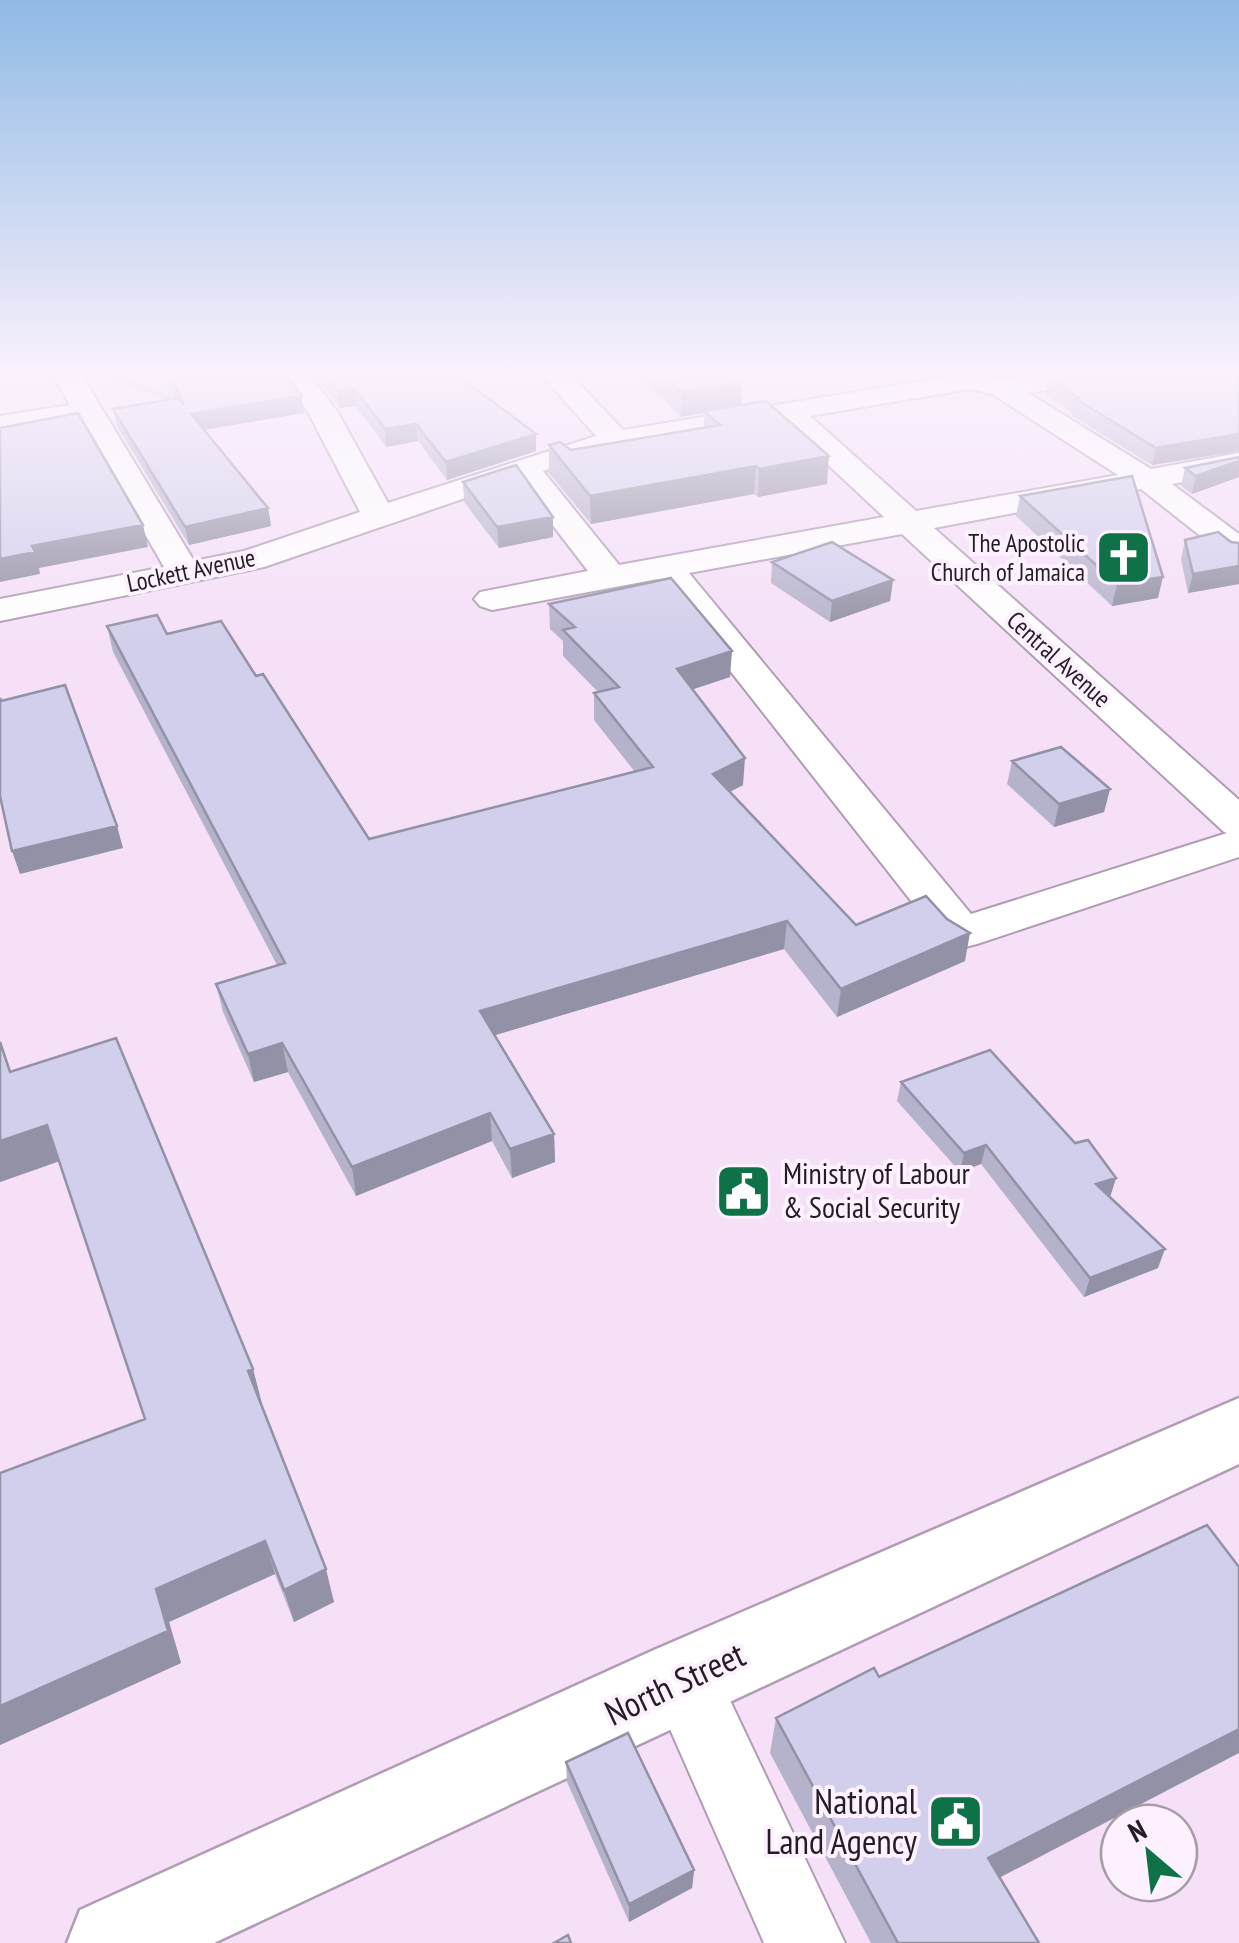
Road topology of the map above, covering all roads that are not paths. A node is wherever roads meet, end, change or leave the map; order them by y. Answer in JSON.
{"nodes":[{"id":1,"x":120,"y":462,"type":"edge"},
{"id":2,"x":349,"y":462,"type":"edge"},
{"id":3,"x":542,"y":462,"type":"edge"},
{"id":4,"x":842,"y":462,"type":"edge"},
{"id":5,"x":1119,"y":462,"type":"edge"},
{"id":6,"x":1239,"y":462,"type":"edge"},
{"id":7,"x":524,"y":467,"type":"junction"},
{"id":8,"x":1148,"y":480,"type":"junction"},
{"id":9,"x":378,"y":515,"type":"junction"},
{"id":10,"x":908,"y":522,"type":"junction"},
{"id":11,"x":1239,"y":550,"type":"edge"},
{"id":12,"x":667,"y":568,"type":"junction"},
{"id":13,"x":184,"y":573,"type":"junction"},
{"id":14,"x":612,"y":578,"type":"junction"},
{"id":15,"x":492,"y":599,"type":"dead end"},
{"id":16,"x":0,"y":610,"type":"edge"},
{"id":17,"x":1239,"y":822,"type":"edge"},
{"id":18,"x":1239,"y":843,"type":"edge"},
{"id":19,"x":1236,"y":1438,"type":"edge"},
{"id":20,"x":684,"y":1680,"type":"junction"},
{"id":21,"x":113,"y":1943,"type":"edge"},
{"id":22,"x":804,"y":1943,"type":"edge"}],
"edges":[{"from":1,"to":13,"type":"street"},
{"from":2,"to":9,"type":"street"},
{"from":3,"to":7,"type":"street","name":"Lockett Avenue"},
{"from":4,"to":10,"type":"street","name":"Central Avenue"},
{"from":5,"to":8,"type":"street"},
{"from":6,"to":8,"type":"street"},
{"from":7,"to":9,"type":"street","name":"Lockett Avenue"},
{"from":7,"to":14,"type":"street"},
{"from":8,"to":10,"type":"street"},
{"from":8,"to":11,"type":"street"},
{"from":9,"to":13,"type":"street","name":"Lockett Avenue"},
{"from":10,"to":12,"type":"street"},
{"from":10,"to":17,"type":"street","name":"Central Avenue"},
{"from":12,"to":14,"type":"street"},
{"from":12,"to":18,"type":"street"},
{"from":13,"to":16,"type":"street","name":"Lockett Avenue"},
{"from":14,"to":15,"type":"street"},
{"from":19,"to":20,"type":"street","name":"North Street"},
{"from":20,"to":21,"type":"street","name":"North Street"},
{"from":20,"to":22,"type":"street"}]}
